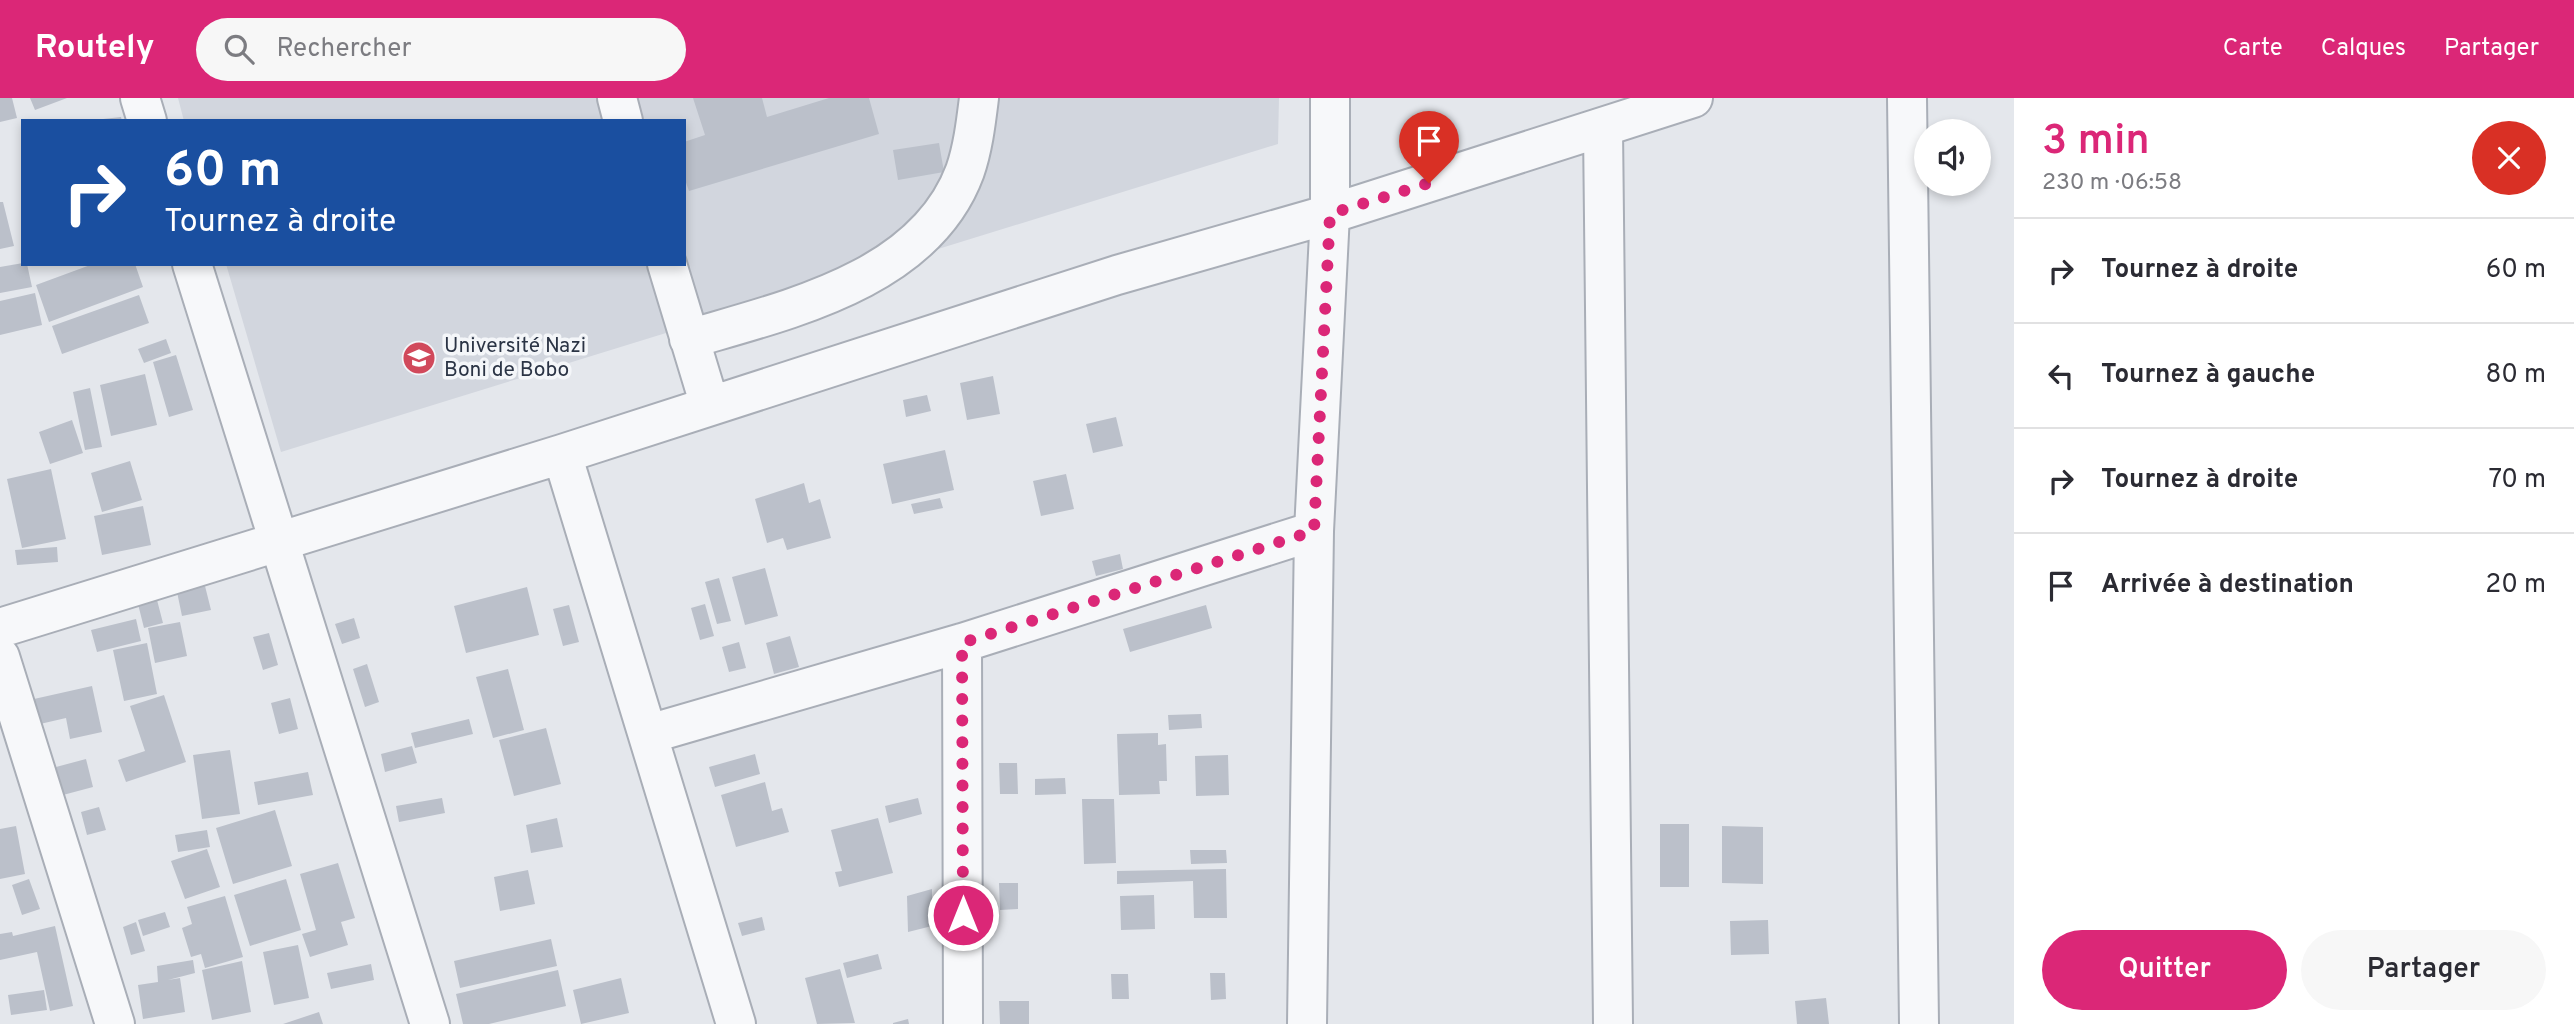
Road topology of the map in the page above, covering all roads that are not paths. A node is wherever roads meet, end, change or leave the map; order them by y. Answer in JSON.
{"nodes":[{"id":1,"x":140,"y":98,"type":"edge"},
{"id":2,"x":617,"y":98,"type":"edge"},
{"id":3,"x":979,"y":98,"type":"edge"},
{"id":4,"x":1329,"y":98,"type":"edge"},
{"id":5,"x":1693,"y":98,"type":"edge"},
{"id":6,"x":1906,"y":98,"type":"edge"},
{"id":7,"x":1639,"y":106,"type":"edge"},
{"id":8,"x":146,"y":119,"type":"edge"},
{"id":9,"x":623,"y":119,"type":"edge"},
{"id":10,"x":1603,"y":129,"type":"junction"},
{"id":11,"x":1330,"y":214,"type":"junction"},
{"id":12,"x":193,"y":266,"type":"edge"},
{"id":13,"x":668,"y":266,"type":"edge"},
{"id":14,"x":689,"y":339,"type":"junction"},
{"id":15,"x":710,"y":406,"type":"junction"},
{"id":16,"x":562,"y":454,"type":"junction"},
{"id":17,"x":1314,"y":531,"type":"junction"},
{"id":18,"x":279,"y":541,"type":"junction"},
{"id":19,"x":0,"y":628,"type":"edge"},
{"id":20,"x":962,"y":643,"type":"junction"},
{"id":21,"x":0,"y":657,"type":"edge"},
{"id":22,"x":649,"y":734,"type":"junction"},
{"id":23,"x":115,"y":1024,"type":"edge"},
{"id":24,"x":430,"y":1024,"type":"edge"},
{"id":25,"x":736,"y":1024,"type":"edge"},
{"id":26,"x":963,"y":1024,"type":"edge"},
{"id":27,"x":1307,"y":1024,"type":"edge"},
{"id":28,"x":1613,"y":1024,"type":"edge"},
{"id":29,"x":1919,"y":1024,"type":"edge"}],
"edges":[{"from":1,"to":8,"type":"street"},
{"from":2,"to":9,"type":"street"},
{"from":3,"to":14,"type":"street"},
{"from":4,"to":11,"type":"street"},
{"from":5,"to":7,"type":"street"},
{"from":6,"to":29,"type":"street"},
{"from":7,"to":10,"type":"street"},
{"from":10,"to":11,"type":"street"},
{"from":10,"to":28,"type":"street"},
{"from":11,"to":15,"type":"street"},
{"from":11,"to":17,"type":"street"},
{"from":12,"to":18,"type":"street"},
{"from":13,"to":14,"type":"street"},
{"from":14,"to":15,"type":"street"},
{"from":15,"to":16,"type":"street"},
{"from":16,"to":18,"type":"street"},
{"from":16,"to":22,"type":"street"},
{"from":17,"to":20,"type":"street"},
{"from":17,"to":27,"type":"street"},
{"from":18,"to":19,"type":"street"},
{"from":18,"to":24,"type":"street"},
{"from":20,"to":22,"type":"street"},
{"from":20,"to":26,"type":"street"},
{"from":21,"to":23,"type":"street"},
{"from":22,"to":25,"type":"street"}]}
